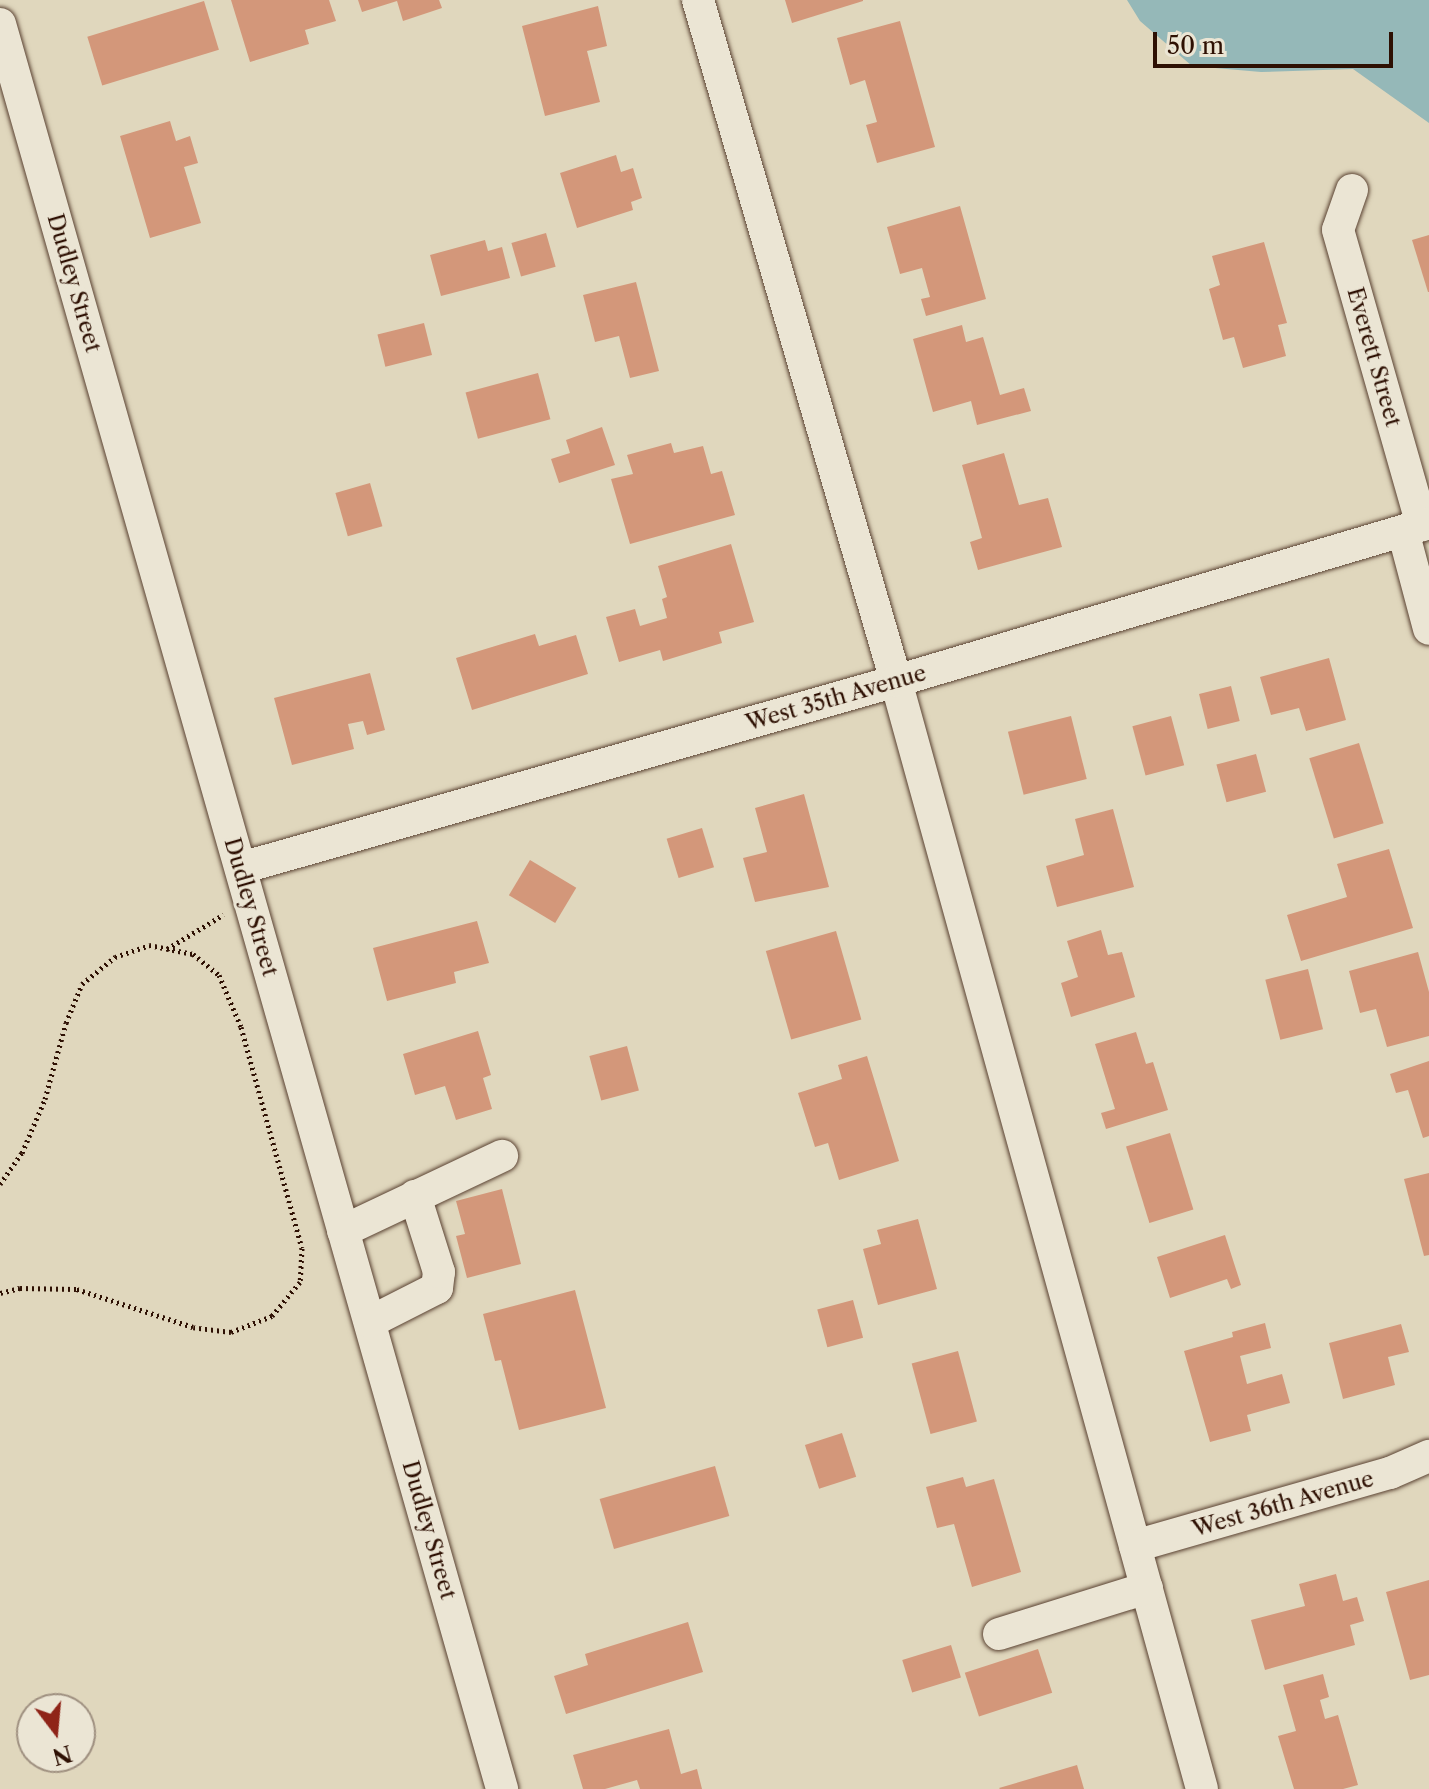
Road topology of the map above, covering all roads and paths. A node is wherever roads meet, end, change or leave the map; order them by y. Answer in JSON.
{"nodes":[{"id":1,"x":698,"y":0,"type":"edge"},
{"id":2,"x":0,"y":24,"type":"edge"},
{"id":3,"x":1352,"y":190,"type":"dead end"},
{"id":4,"x":1418,"y":526,"type":"edge"},
{"id":5,"x":1429,"y":629,"type":"edge"},
{"id":6,"x":896,"y":681,"type":"junction"},
{"id":7,"x":245,"y":883,"type":"junction"},
{"id":8,"x":166,"y":949,"type":"junction"},
{"id":9,"x":502,"y":1156,"type":"dead end"},
{"id":10,"x":0,"y":1184,"type":"edge"},
{"id":11,"x":415,"y":1196,"type":"junction"},
{"id":12,"x":343,"y":1231,"type":"junction"},
{"id":13,"x":0,"y":1293,"type":"edge"},
{"id":14,"x":370,"y":1322,"type":"junction"},
{"id":15,"x":1429,"y":1456,"type":"edge"},
{"id":16,"x":1135,"y":1546,"type":"junction"},
{"id":17,"x":1147,"y":1588,"type":"junction"},
{"id":18,"x":999,"y":1634,"type":"dead end"},
{"id":19,"x":502,"y":1789,"type":"edge"},
{"id":20,"x":1202,"y":1789,"type":"edge"}],
"edges":[{"from":1,"to":6,"type":"street"},
{"from":2,"to":7,"type":"street","name":"Dudley Street"},
{"from":3,"to":4,"type":"street","name":"Everett Street"},
{"from":4,"to":5,"type":"street","name":"Everett Street"},
{"from":4,"to":6,"type":"street","name":"West 35th Avenue"},
{"from":6,"to":7,"type":"street","name":"West 35th Avenue"},
{"from":6,"to":16,"type":"street"},
{"from":7,"to":8,"type":"path"},
{"from":7,"to":12,"type":"street","name":"Dudley Street"},
{"from":8,"to":10,"type":"path"},
{"from":8,"to":13,"type":"path"},
{"from":9,"to":11,"type":"street"},
{"from":11,"to":12,"type":"street"},
{"from":11,"to":14,"type":"street"},
{"from":12,"to":14,"type":"street","name":"Dudley Street"},
{"from":14,"to":19,"type":"street","name":"Dudley Street"},
{"from":15,"to":16,"type":"street","name":"West 36th Avenue"},
{"from":16,"to":17,"type":"street"},
{"from":17,"to":18,"type":"street"},
{"from":17,"to":20,"type":"street"}]}
